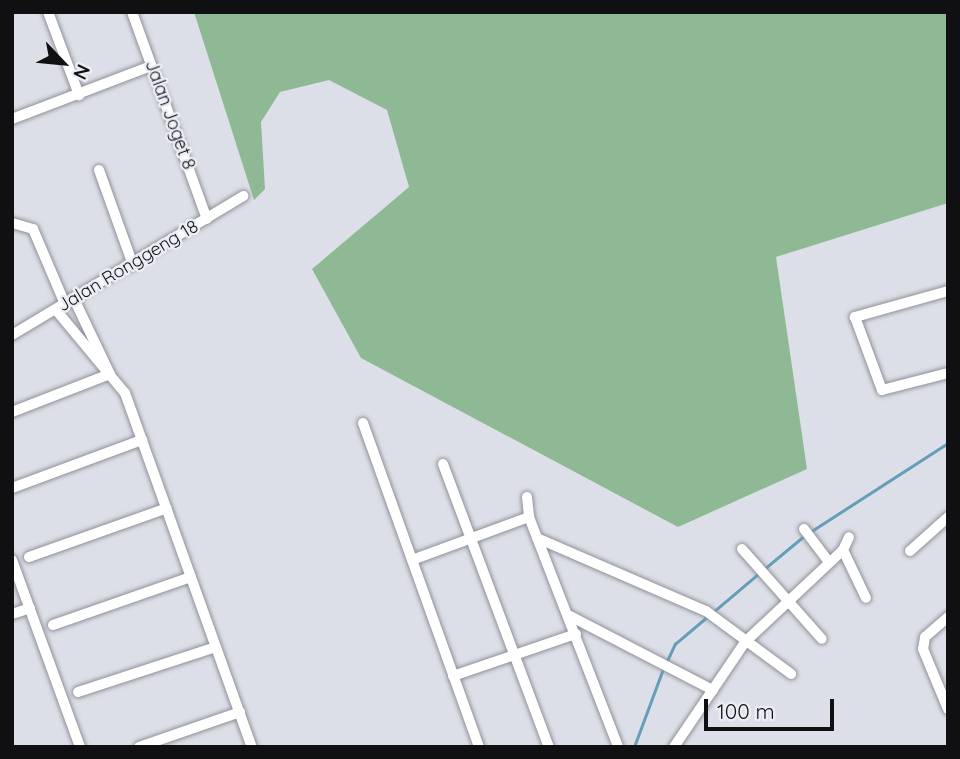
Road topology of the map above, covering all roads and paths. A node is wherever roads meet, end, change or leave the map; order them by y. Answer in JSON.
{"nodes":[{"id":1,"x":48,"y":12,"type":"edge"},
{"id":2,"x":132,"y":12,"type":"edge"},
{"id":3,"x":152,"y":65,"type":"junction"},
{"id":4,"x":79,"y":95,"type":"junction"},
{"id":5,"x":12,"y":119,"type":"edge"},
{"id":6,"x":99,"y":170,"type":"dead end"},
{"id":7,"x":243,"y":196,"type":"dead end"},
{"id":8,"x":207,"y":219,"type":"junction"},
{"id":9,"x":12,"y":223,"type":"edge"},
{"id":10,"x":133,"y":265,"type":"junction"},
{"id":11,"x":948,"y":291,"type":"edge"},
{"id":12,"x":65,"y":304,"type":"junction"},
{"id":13,"x":12,"y":335,"type":"edge"},
{"id":14,"x":948,"y":373,"type":"edge"},
{"id":15,"x":110,"y":374,"type":"junction"},
{"id":16,"x":12,"y":412,"type":"edge"},
{"id":17,"x":363,"y":423,"type":"dead end"},
{"id":18,"x":142,"y":440,"type":"junction"},
{"id":19,"x":443,"y":464,"type":"dead end"},
{"id":20,"x":12,"y":488,"type":"edge"},
{"id":21,"x":527,"y":497,"type":"dead end"},
{"id":22,"x":167,"y":508,"type":"junction"},
{"id":23,"x":529,"y":517,"type":"junction"},
{"id":24,"x":948,"y":517,"type":"edge"},
{"id":25,"x":807,"y":532,"type":"dead end"},
{"id":26,"x":472,"y":537,"type":"junction"},
{"id":27,"x":849,"y":537,"type":"dead end"},
{"id":28,"x":537,"y":538,"type":"junction"},
{"id":29,"x":741,"y":550,"type":"dead end"},
{"id":30,"x":843,"y":550,"type":"junction"},
{"id":31,"x":910,"y":551,"type":"dead end"},
{"id":32,"x":29,"y":557,"type":"dead end"},
{"id":33,"x":12,"y":560,"type":"edge"},
{"id":34,"x":412,"y":560,"type":"junction"},
{"id":35,"x":829,"y":562,"type":"junction"},
{"id":36,"x":191,"y":577,"type":"junction"},
{"id":37,"x":866,"y":598,"type":"dead end"},
{"id":38,"x":788,"y":599,"type":"junction"},
{"id":39,"x":30,"y":608,"type":"junction"},
{"id":40,"x":12,"y":614,"type":"edge"},
{"id":41,"x":570,"y":616,"type":"junction"},
{"id":42,"x":948,"y":617,"type":"edge"},
{"id":43,"x":53,"y":625,"type":"dead end"},
{"id":44,"x":576,"y":634,"type":"junction"},
{"id":45,"x":822,"y":639,"type":"dead end"},
{"id":46,"x":745,"y":642,"type":"junction"},
{"id":47,"x":216,"y":647,"type":"junction"},
{"id":48,"x":515,"y":657,"type":"junction"},
{"id":49,"x":791,"y":674,"type":"dead end"},
{"id":50,"x":453,"y":676,"type":"junction"},
{"id":51,"x":713,"y":690,"type":"junction"},
{"id":52,"x":78,"y":692,"type":"dead end"},
{"id":53,"x":948,"y":709,"type":"edge"},
{"id":54,"x":240,"y":712,"type":"junction"},
{"id":55,"x":79,"y":747,"type":"edge"},
{"id":56,"x":139,"y":747,"type":"edge"},
{"id":57,"x":253,"y":747,"type":"edge"},
{"id":58,"x":479,"y":747,"type":"edge"},
{"id":59,"x":550,"y":747,"type":"edge"},
{"id":60,"x":618,"y":747,"type":"edge"},
{"id":61,"x":674,"y":747,"type":"edge"}],
"edges":[{"from":1,"to":4,"type":"street"},
{"from":2,"to":3,"type":"street","name":"Jalan Joget 8"},
{"from":3,"to":4,"type":"street"},
{"from":3,"to":8,"type":"street","name":"Jalan Joget 8"},
{"from":4,"to":5,"type":"street"},
{"from":6,"to":10,"type":"street"},
{"from":7,"to":8,"type":"street","name":"Jalan Ronggeng 18"},
{"from":8,"to":10,"type":"street","name":"Jalan Ronggeng 18"},
{"from":9,"to":12,"type":"street"},
{"from":10,"to":12,"type":"street","name":"Jalan Ronggeng 18"},
{"from":11,"to":14,"type":"street"},
{"from":12,"to":13,"type":"street","name":"Jalan Ronggeng 18"},
{"from":12,"to":15,"type":"street"},
{"from":12,"to":15,"type":"street"},
{"from":15,"to":16,"type":"street"},
{"from":15,"to":18,"type":"street"},
{"from":17,"to":34,"type":"street"},
{"from":18,"to":20,"type":"street"},
{"from":18,"to":22,"type":"street"},
{"from":19,"to":26,"type":"street"},
{"from":21,"to":23,"type":"street"},
{"from":22,"to":32,"type":"street"},
{"from":22,"to":36,"type":"street"},
{"from":23,"to":26,"type":"street"},
{"from":23,"to":28,"type":"street"},
{"from":24,"to":31,"type":"street"},
{"from":25,"to":35,"type":"street"},
{"from":26,"to":34,"type":"street"},
{"from":26,"to":48,"type":"street"},
{"from":27,"to":30,"type":"street"},
{"from":28,"to":41,"type":"street"},
{"from":28,"to":46,"type":"street"},
{"from":29,"to":38,"type":"street"},
{"from":30,"to":35,"type":"street"},
{"from":30,"to":37,"type":"street"},
{"from":33,"to":39,"type":"street"},
{"from":34,"to":50,"type":"street"},
{"from":35,"to":38,"type":"street"},
{"from":36,"to":43,"type":"street"},
{"from":36,"to":47,"type":"street"},
{"from":38,"to":45,"type":"street"},
{"from":38,"to":46,"type":"street"},
{"from":39,"to":40,"type":"street"},
{"from":39,"to":55,"type":"street"},
{"from":41,"to":44,"type":"street"},
{"from":41,"to":51,"type":"street"},
{"from":42,"to":53,"type":"street"},
{"from":44,"to":48,"type":"street"},
{"from":44,"to":60,"type":"street"},
{"from":46,"to":49,"type":"street"},
{"from":46,"to":51,"type":"street"},
{"from":47,"to":52,"type":"street"},
{"from":47,"to":54,"type":"street"},
{"from":48,"to":50,"type":"street"},
{"from":48,"to":59,"type":"street"},
{"from":50,"to":58,"type":"street"},
{"from":51,"to":61,"type":"street"},
{"from":54,"to":56,"type":"street"},
{"from":54,"to":57,"type":"street"}]}
